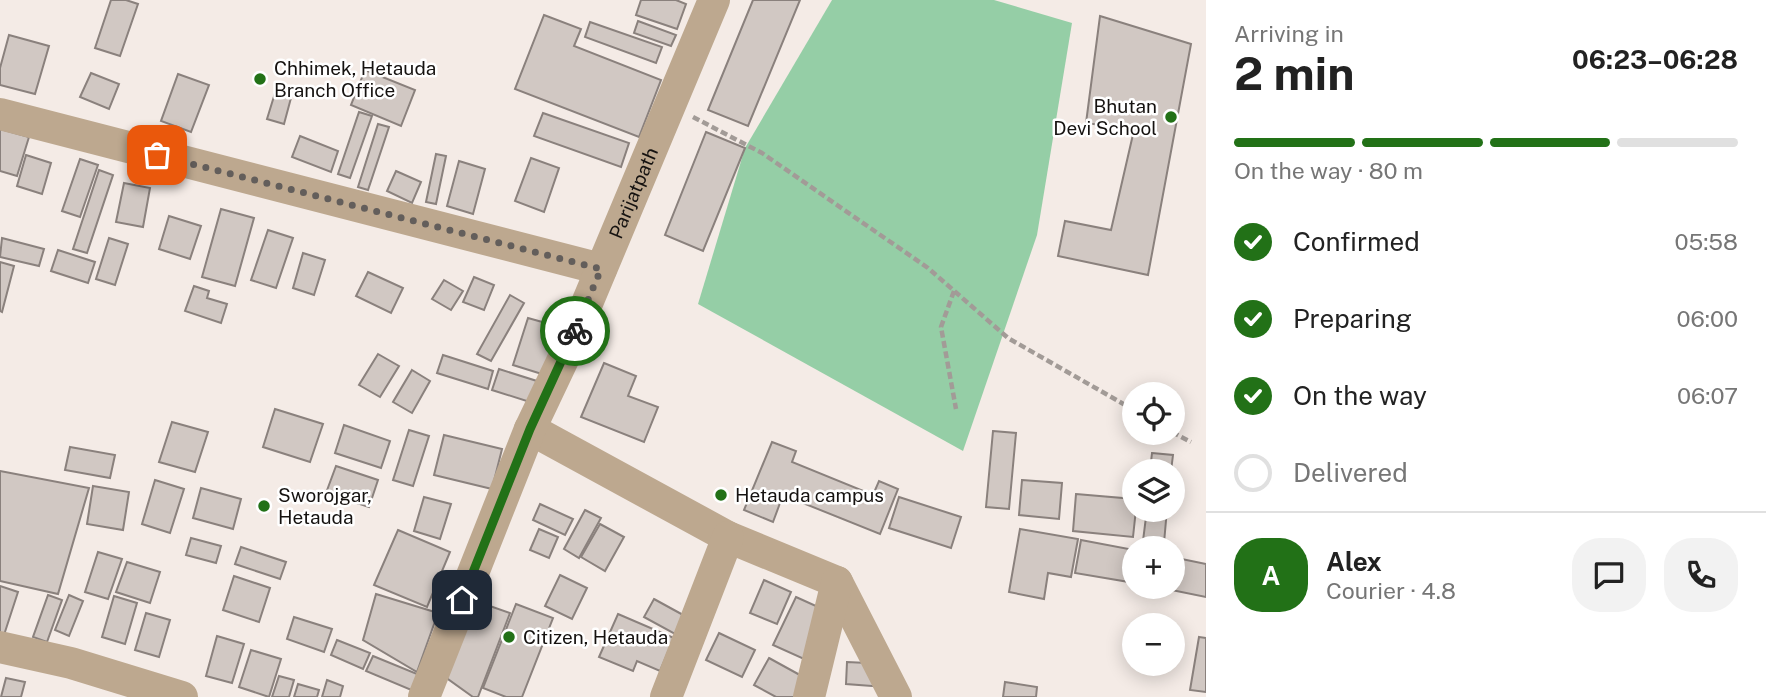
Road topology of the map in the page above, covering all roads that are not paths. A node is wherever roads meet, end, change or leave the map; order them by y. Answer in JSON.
{"nodes":[{"id":1,"x":714,"y":0,"type":"edge"},
{"id":2,"x":0,"y":114,"type":"edge"},
{"id":3,"x":601,"y":269,"type":"junction"},
{"id":4,"x":530,"y":429,"type":"junction"},
{"id":5,"x":728,"y":537,"type":"junction"},
{"id":6,"x":837,"y":582,"type":"junction"},
{"id":7,"x":0,"y":647,"type":"edge"},
{"id":8,"x":101,"y":685,"type":"edge"},
{"id":9,"x":182,"y":697,"type":"edge"},
{"id":10,"x":424,"y":697,"type":"edge"},
{"id":11,"x":666,"y":697,"type":"edge"},
{"id":12,"x":809,"y":697,"type":"edge"},
{"id":13,"x":896,"y":697,"type":"edge"}],
"edges":[{"from":1,"to":3,"type":"street","name":"Parijatpath"},
{"from":2,"to":3,"type":"street"},
{"from":3,"to":4,"type":"street","name":"Parijatpath"},
{"from":4,"to":5,"type":"street"},
{"from":4,"to":10,"type":"street","name":"Parijatpath"},
{"from":5,"to":6,"type":"street"},
{"from":5,"to":11,"type":"street"},
{"from":6,"to":12,"type":"street"},
{"from":6,"to":13,"type":"street"},
{"from":7,"to":8,"type":"street"},
{"from":8,"to":9,"type":"street"}]}
